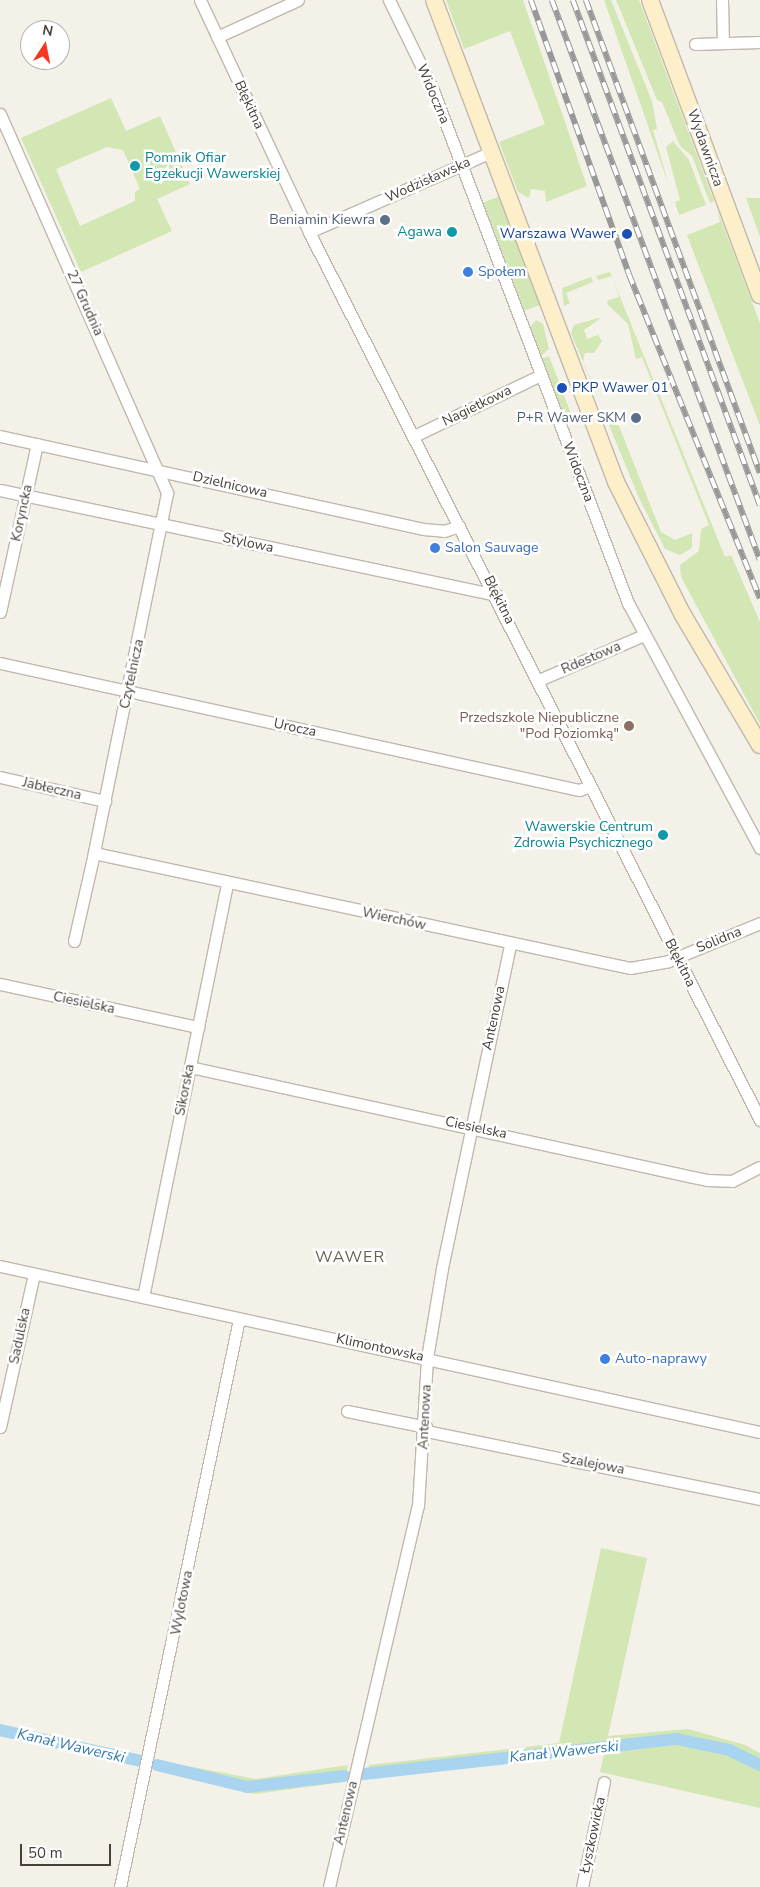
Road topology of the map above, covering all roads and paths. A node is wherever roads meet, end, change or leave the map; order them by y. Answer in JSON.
{"nodes":[{"id":1,"x":200,"y":0,"type":"edge"},
{"id":2,"x":298,"y":0,"type":"edge"},
{"id":3,"x":389,"y":0,"type":"edge"},
{"id":4,"x":434,"y":0,"type":"edge"},
{"id":5,"x":650,"y":0,"type":"edge"},
{"id":6,"x":722,"y":0,"type":"edge"},
{"id":7,"x":217,"y":38,"type":"junction"},
{"id":8,"x":760,"y":42,"type":"edge"},
{"id":9,"x":723,"y":43,"type":"junction"},
{"id":10,"x":695,"y":44,"type":"dead end"},
{"id":11,"x":0,"y":114,"type":"edge"},
{"id":12,"x":491,"y":152,"type":"junction"},
{"id":13,"x":462,"y":165,"type":"junction"},
{"id":14,"x":309,"y":232,"type":"junction"},
{"id":15,"x":760,"y":295,"type":"edge"},
{"id":16,"x":541,"y":375,"type":"junction"},
{"id":17,"x":0,"y":436,"type":"edge"},
{"id":18,"x":414,"y":436,"type":"junction"},
{"id":19,"x":36,"y":444,"type":"junction"},
{"id":20,"x":159,"y":469,"type":"junction"},
{"id":21,"x":0,"y":490,"type":"edge"},
{"id":22,"x":167,"y":494,"type":"joint"},
{"id":23,"x":26,"y":495,"type":"junction"},
{"id":24,"x":163,"y":526,"type":"junction"},
{"id":25,"x":459,"y":526,"type":"junction"},
{"id":26,"x":497,"y":594,"type":"junction"},
{"id":27,"x":0,"y":612,"type":"edge"},
{"id":28,"x":644,"y":635,"type":"junction"},
{"id":29,"x":0,"y":664,"type":"edge"},
{"id":30,"x":539,"y":680,"type":"junction"},
{"id":31,"x":128,"y":692,"type":"junction"},
{"id":32,"x":760,"y":745,"type":"edge"},
{"id":33,"x":0,"y":777,"type":"edge"},
{"id":34,"x":590,"y":786,"type":"junction"},
{"id":35,"x":105,"y":801,"type":"junction"},
{"id":36,"x":760,"y":848,"type":"edge"},
{"id":37,"x":94,"y":853,"type":"junction"},
{"id":38,"x":227,"y":883,"type":"junction"},
{"id":39,"x":760,"y":923,"type":"edge"},
{"id":40,"x":74,"y":941,"type":"dead end"},
{"id":41,"x":510,"y":944,"type":"junction"},
{"id":42,"x":677,"y":957,"type":"junction"},
{"id":43,"x":0,"y":984,"type":"edge"},
{"id":44,"x":198,"y":1027,"type":"junction"},
{"id":45,"x":190,"y":1067,"type":"junction"},
{"id":46,"x":760,"y":1120,"type":"edge"},
{"id":47,"x":470,"y":1127,"type":"junction"},
{"id":48,"x":760,"y":1167,"type":"edge"},
{"id":49,"x":0,"y":1266,"type":"edge"},
{"id":50,"x":34,"y":1274,"type":"junction"},
{"id":51,"x":143,"y":1297,"type":"junction"},
{"id":52,"x":240,"y":1319,"type":"junction"},
{"id":53,"x":427,"y":1358,"type":"junction"},
{"id":54,"x":347,"y":1411,"type":"dead end"},
{"id":55,"x":0,"y":1427,"type":"edge"},
{"id":56,"x":426,"y":1429,"type":"junction"},
{"id":57,"x":760,"y":1432,"type":"edge"},
{"id":58,"x":760,"y":1498,"type":"edge"},
{"id":59,"x":604,"y":1782,"type":"dead end"},
{"id":60,"x":120,"y":1887,"type":"edge"},
{"id":61,"x":329,"y":1887,"type":"edge"},
{"id":62,"x":582,"y":1887,"type":"edge"}],
"edges":[{"from":1,"to":7,"type":"street","name":"Błękitna"},
{"from":2,"to":7,"type":"street"},
{"from":3,"to":13,"type":"street","name":"Widoczna"},
{"from":4,"to":12,"type":"main road"},
{"from":5,"to":15,"type":"main road","name":"Wydawnicza"},
{"from":6,"to":9,"type":"street"},
{"from":7,"to":14,"type":"street","name":"Błękitna"},
{"from":8,"to":9,"type":"street"},
{"from":9,"to":10,"type":"street"},
{"from":11,"to":20,"type":"street","name":"27 Grudnia"},
{"from":12,"to":13,"type":"street","name":"Wodzisławska"},
{"from":12,"to":32,"type":"main road"},
{"from":13,"to":14,"type":"street","name":"Wodzisławska"},
{"from":13,"to":16,"type":"street","name":"Widoczna"},
{"from":14,"to":18,"type":"street","name":"Błękitna"},
{"from":16,"to":18,"type":"street","name":"Nagietkowa"},
{"from":16,"to":28,"type":"street","name":"Widoczna"},
{"from":17,"to":19,"type":"street","name":"Dzielnicowa"},
{"from":18,"to":25,"type":"street","name":"Błękitna"},
{"from":19,"to":20,"type":"street","name":"Dzielnicowa"},
{"from":19,"to":23,"type":"street","name":"Koryncka"},
{"from":20,"to":22,"type":"street","name":"27 Grudnia"},
{"from":20,"to":25,"type":"street","name":"Dzielnicowa"},
{"from":21,"to":23,"type":"street","name":"Stylowa"},
{"from":22,"to":24,"type":"street","name":"Czytelnicza"},
{"from":23,"to":24,"type":"street","name":"Stylowa"},
{"from":23,"to":27,"type":"street","name":"Koryncka"},
{"from":24,"to":26,"type":"street","name":"Stylowa"},
{"from":24,"to":31,"type":"street","name":"Czytelnicza"},
{"from":25,"to":26,"type":"street","name":"Błękitna"},
{"from":26,"to":30,"type":"street","name":"Błękitna"},
{"from":28,"to":30,"type":"street","name":"Rdestowa"},
{"from":28,"to":36,"type":"street","name":"Widoczna"},
{"from":29,"to":31,"type":"street","name":"Urocza"},
{"from":30,"to":34,"type":"street","name":"Błękitna"},
{"from":31,"to":34,"type":"street","name":"Urocza"},
{"from":31,"to":35,"type":"street","name":"Czytelnicza"},
{"from":33,"to":35,"type":"street","name":"Jabłeczna"},
{"from":34,"to":42,"type":"street","name":"Błękitna"},
{"from":35,"to":37,"type":"street","name":"Czytelnicza"},
{"from":37,"to":38,"type":"street","name":"Wierchów"},
{"from":37,"to":40,"type":"street","name":"Czytelnicza"},
{"from":38,"to":41,"type":"street","name":"Wierchów"},
{"from":38,"to":44,"type":"street","name":"Sikorska"},
{"from":39,"to":42,"type":"street","name":"Solidna"},
{"from":41,"to":42,"type":"street","name":"Wierchów"},
{"from":41,"to":47,"type":"street","name":"Antenowa"},
{"from":42,"to":46,"type":"street","name":"Błękitna"},
{"from":43,"to":44,"type":"street","name":"Ciesielska"},
{"from":44,"to":45,"type":"street","name":"Sikorska"},
{"from":45,"to":47,"type":"street","name":"Ciesielska"},
{"from":45,"to":51,"type":"street","name":"Sikorska"},
{"from":47,"to":48,"type":"street","name":"Ciesielska"},
{"from":47,"to":53,"type":"street","name":"Antenowa"},
{"from":49,"to":50,"type":"street","name":"Klimontowska"},
{"from":50,"to":51,"type":"street","name":"Klimontowska"},
{"from":50,"to":55,"type":"street","name":"Sadulska"},
{"from":51,"to":52,"type":"street","name":"Klimontowska"},
{"from":52,"to":53,"type":"street","name":"Klimontowska"},
{"from":52,"to":60,"type":"street","name":"Wylotowa"},
{"from":53,"to":56,"type":"street","name":"Antenowa"},
{"from":53,"to":57,"type":"street","name":"Klimontowska"},
{"from":54,"to":56,"type":"street","name":"Szalejowa"},
{"from":56,"to":58,"type":"street","name":"Szalejowa"},
{"from":56,"to":61,"type":"street","name":"Antenowa"},
{"from":59,"to":62,"type":"street","name":"Łyszkowicka"}]}
